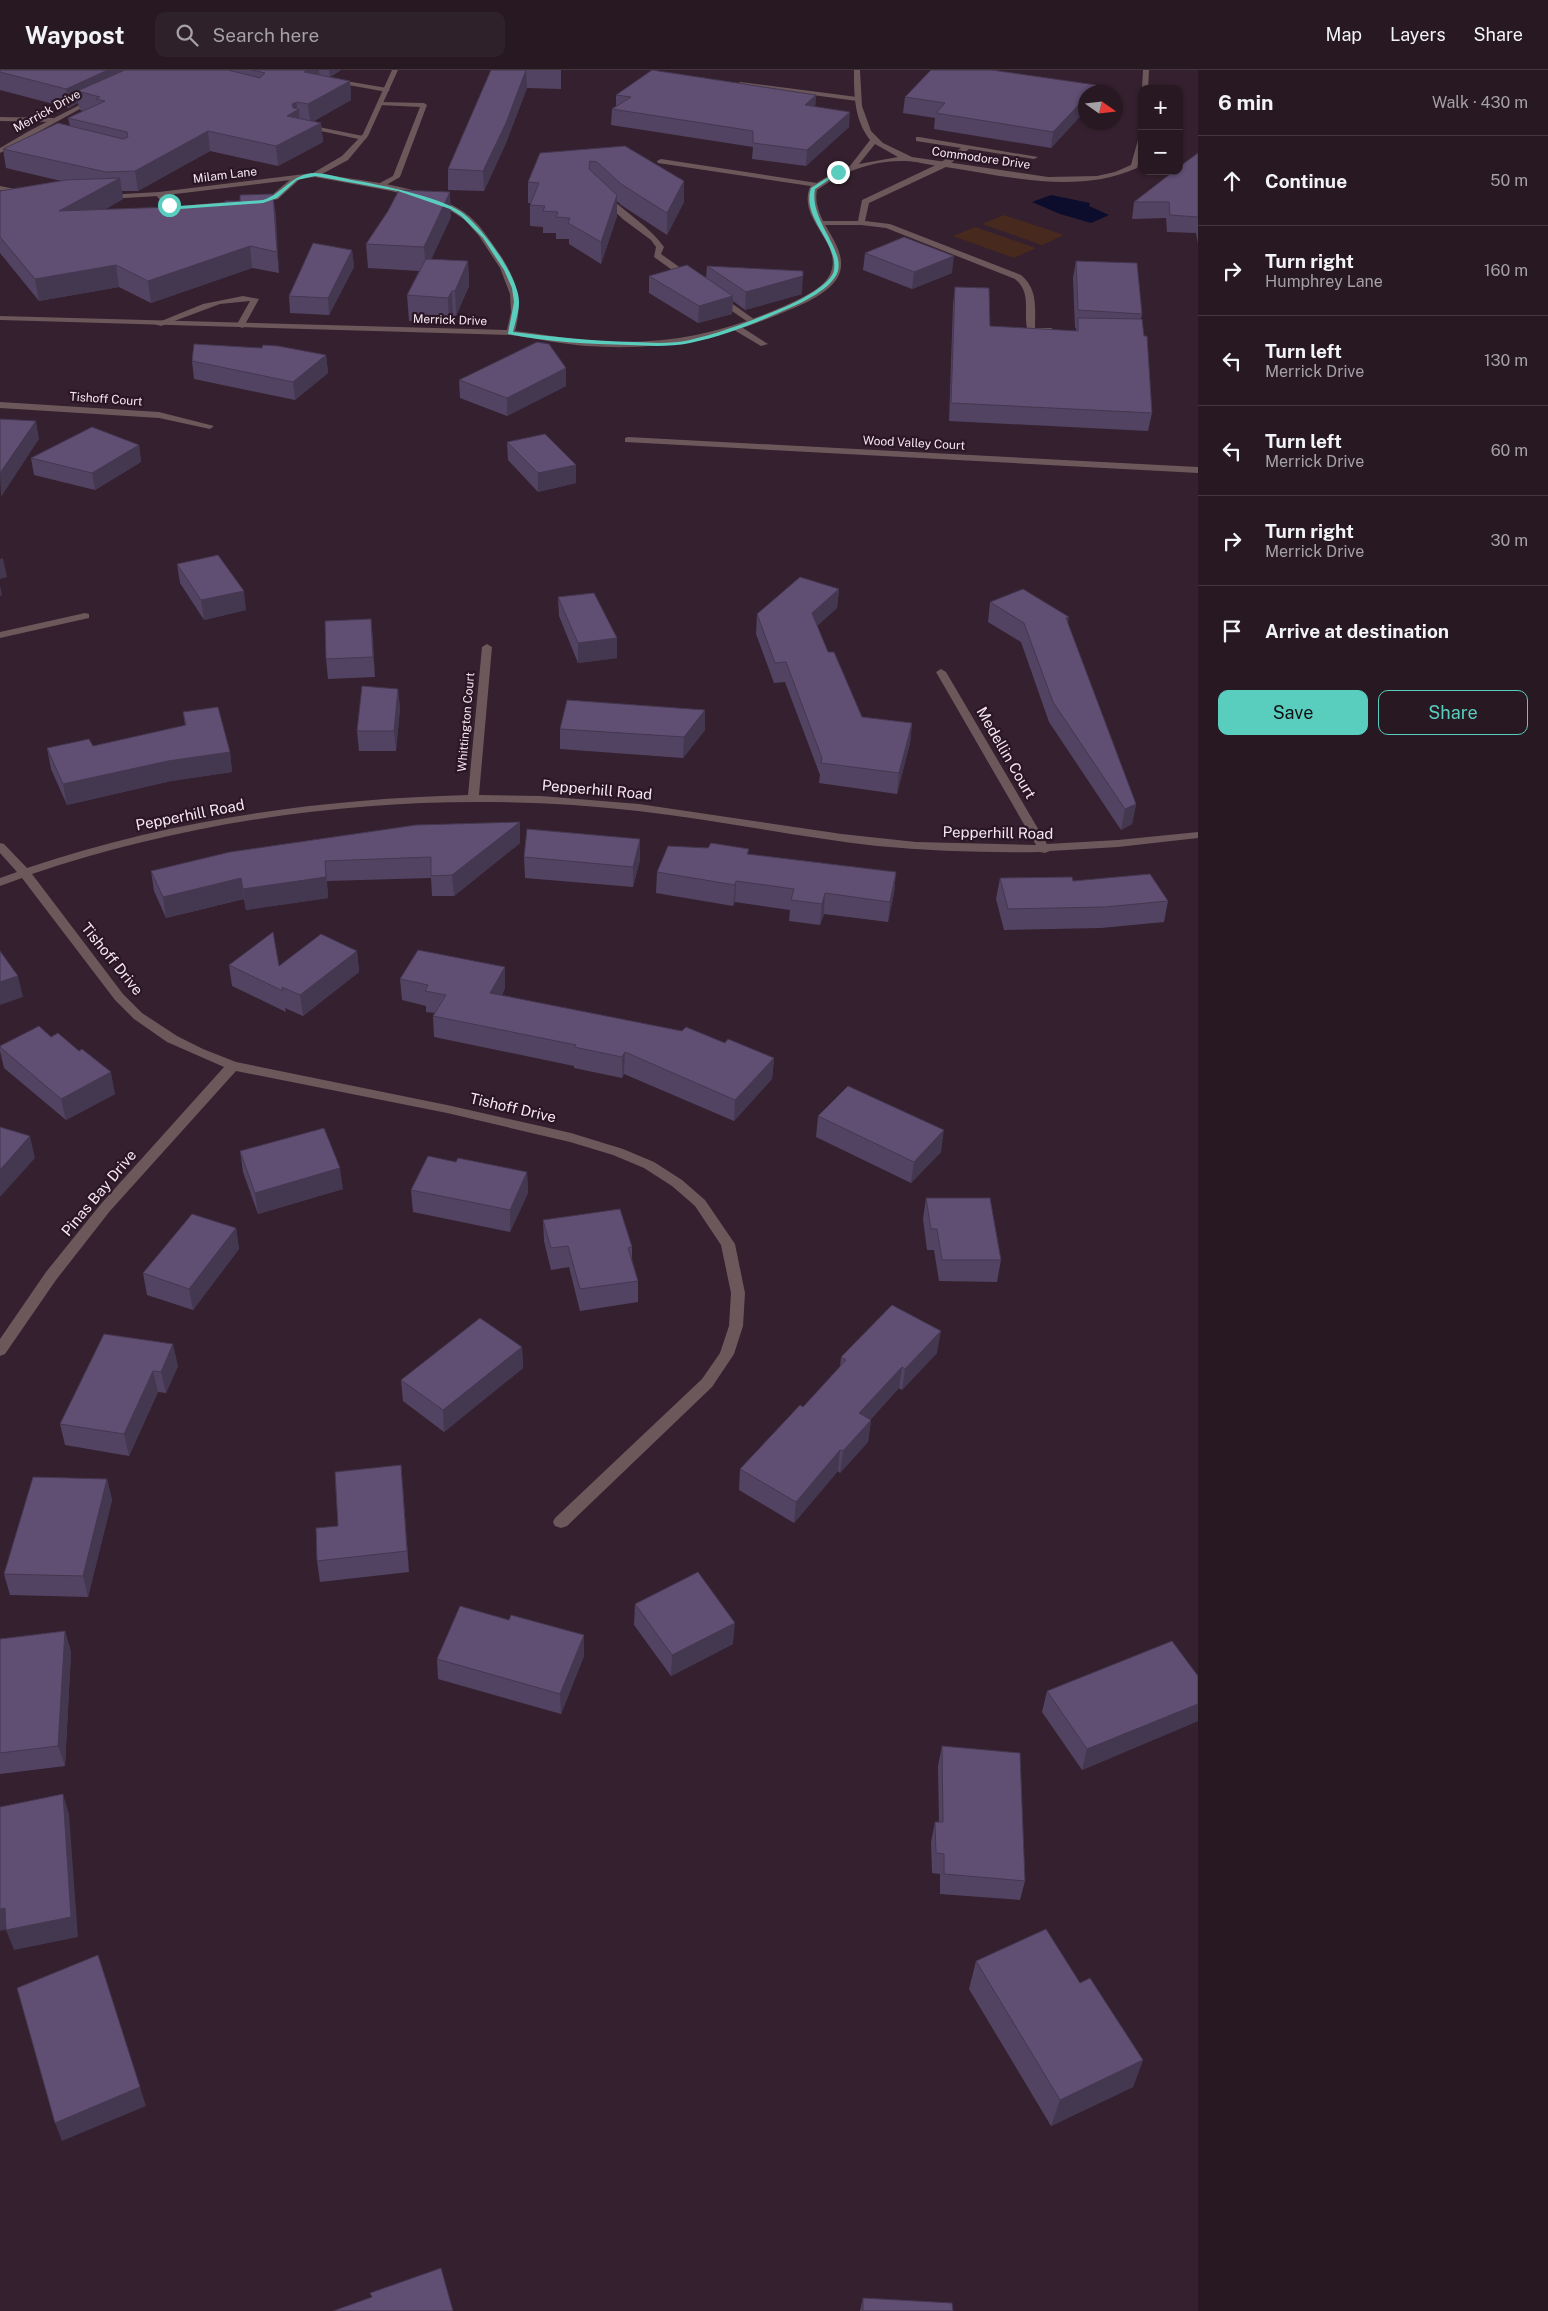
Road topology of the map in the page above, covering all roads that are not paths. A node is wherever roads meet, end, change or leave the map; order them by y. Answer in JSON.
{"nodes":[{"id":1,"x":395,"y":70,"type":"edge"},
{"id":2,"x":857,"y":70,"type":"edge"},
{"id":3,"x":1146,"y":70,"type":"edge"},
{"id":4,"x":324,"y":79,"type":"edge"},
{"id":5,"x":734,"y":83,"type":"edge"},
{"id":6,"x":1146,"y":85,"type":"edge"},
{"id":7,"x":387,"y":90,"type":"junction"},
{"id":8,"x":104,"y":95,"type":"edge"},
{"id":9,"x":858,"y":99,"type":"junction"},
{"id":10,"x":381,"y":104,"type":"junction"},
{"id":11,"x":0,"y":119,"type":"edge"},
{"id":12,"x":53,"y":120,"type":"junction"},
{"id":13,"x":298,"y":125,"type":"edge"},
{"id":14,"x":30,"y":132,"type":"junction"},
{"id":15,"x":40,"y":134,"type":"edge"},
{"id":16,"x":363,"y":138,"type":"junction"},
{"id":17,"x":874,"y":139,"type":"junction"},
{"id":18,"x":918,"y":139,"type":"dead end"},
{"id":19,"x":968,"y":147,"type":"junction"},
{"id":20,"x":0,"y":151,"type":"edge"},
{"id":21,"x":1138,"y":153,"type":"edge"},
{"id":22,"x":909,"y":158,"type":"junction"},
{"id":23,"x":1034,"y":158,"type":"dead end"},
{"id":24,"x":661,"y":161,"type":"dead end"},
{"id":25,"x":943,"y":165,"type":"junction"},
{"id":26,"x":852,"y":166,"type":"junction"},
{"id":27,"x":315,"y":175,"type":"junction"},
{"id":28,"x":296,"y":179,"type":"junction"},
{"id":29,"x":817,"y":185,"type":"junction"},
{"id":30,"x":381,"y":186,"type":"junction"},
{"id":31,"x":0,"y":188,"type":"edge"},
{"id":32,"x":600,"y":193,"type":"edge"},
{"id":33,"x":159,"y":194,"type":"junction"},
{"id":34,"x":98,"y":198,"type":"edge"},
{"id":35,"x":10,"y":199,"type":"edge"},
{"id":36,"x":861,"y":222,"type":"junction"},
{"id":37,"x":820,"y":223,"type":"junction"},
{"id":38,"x":697,"y":284,"type":"edge"},
{"id":39,"x":705,"y":289,"type":"edge"},
{"id":40,"x":0,"y":318,"type":"edge"},
{"id":41,"x":754,"y":322,"type":"junction"},
{"id":42,"x":158,"y":324,"type":"junction"},
{"id":43,"x":240,"y":326,"type":"junction"},
{"id":44,"x":737,"y":328,"type":"junction"},
{"id":45,"x":1059,"y":331,"type":"edge"},
{"id":46,"x":510,"y":333,"type":"junction"},
{"id":47,"x":764,"y":344,"type":"dead end"},
{"id":48,"x":0,"y":405,"type":"edge"},
{"id":49,"x":210,"y":426,"type":"dead end"},
{"id":50,"x":628,"y":440,"type":"dead end"},
{"id":51,"x":1198,"y":470,"type":"edge"},
{"id":52,"x":85,"y":616,"type":"dead end"},
{"id":53,"x":0,"y":635,"type":"edge"},
{"id":54,"x":487,"y":647,"type":"dead end"},
{"id":55,"x":941,"y":672,"type":"dead end"},
{"id":56,"x":473,"y":799,"type":"junction"},
{"id":57,"x":1198,"y":835,"type":"edge"},
{"id":58,"x":0,"y":846,"type":"edge"},
{"id":59,"x":1044,"y":850,"type":"junction"},
{"id":60,"x":24,"y":872,"type":"junction"},
{"id":61,"x":0,"y":882,"type":"edge"},
{"id":62,"x":233,"y":1066,"type":"junction"},
{"id":63,"x":0,"y":1350,"type":"edge"},
{"id":64,"x":561,"y":1522,"type":"dead end"}],
"edges":[{"from":1,"to":7,"type":"street","name":"Milam Lane"},
{"from":2,"to":9,"type":"street"},
{"from":3,"to":6,"type":"street"},
{"from":4,"to":7,"type":"street"},
{"from":5,"to":9,"type":"street"},
{"from":7,"to":10,"type":"street","name":"Milam Lane"},
{"from":8,"to":12,"type":"street","name":"Merrick Drive"},
{"from":9,"to":17,"type":"street"},
{"from":10,"to":16,"type":"street","name":"Milam Lane"},
{"from":10,"to":30,"type":"street"},
{"from":11,"to":12,"type":"street"},
{"from":12,"to":14,"type":"street","name":"Merrick Drive"},
{"from":13,"to":16,"type":"street"},
{"from":14,"to":15,"type":"street"},
{"from":14,"to":20,"type":"street","name":"Merrick Drive"},
{"from":16,"to":27,"type":"street","name":"Milam Lane"},
{"from":17,"to":22,"type":"street","name":"Commodore Drive"},
{"from":17,"to":26,"type":"street"},
{"from":18,"to":19,"type":"street"},
{"from":19,"to":23,"type":"street"},
{"from":19,"to":25,"type":"street"},
{"from":21,"to":25,"type":"street","name":"Commodore Drive"},
{"from":22,"to":25,"type":"street","name":"Commodore Drive"},
{"from":22,"to":26,"type":"street"},
{"from":24,"to":29,"type":"street"},
{"from":25,"to":36,"type":"street"},
{"from":26,"to":29,"type":"street"},
{"from":27,"to":28,"type":"street","name":"Milam Lane"},
{"from":27,"to":30,"type":"street"},
{"from":28,"to":33,"type":"street","name":"Milam Lane"},
{"from":28,"to":33,"type":"street"},
{"from":29,"to":37,"type":"street","name":"Merrick Drive"},
{"from":30,"to":46,"type":"street"},
{"from":31,"to":35,"type":"street"},
{"from":32,"to":38,"type":"street"},
{"from":33,"to":34,"type":"street","name":"Milam Lane"},
{"from":36,"to":37,"type":"street"},
{"from":36,"to":45,"type":"street"},
{"from":37,"to":41,"type":"street","name":"Merrick Drive"},
{"from":39,"to":41,"type":"street"},
{"from":40,"to":42,"type":"street","name":"Merrick Drive"},
{"from":41,"to":44,"type":"street","name":"Merrick Drive"},
{"from":42,"to":43,"type":"street","name":"Merrick Drive"},
{"from":42,"to":43,"type":"street"},
{"from":43,"to":46,"type":"street","name":"Merrick Drive"},
{"from":44,"to":46,"type":"street","name":"Merrick Drive"},
{"from":44,"to":47,"type":"street"},
{"from":48,"to":49,"type":"street","name":"Tishoff Court"},
{"from":50,"to":51,"type":"street","name":"Wood Valley Court"},
{"from":52,"to":53,"type":"street"},
{"from":54,"to":56,"type":"street","name":"Whittington Court"},
{"from":55,"to":59,"type":"street","name":"Medellin Court"},
{"from":56,"to":59,"type":"street","name":"Pepperhill Road"},
{"from":56,"to":60,"type":"street","name":"Pepperhill Road"},
{"from":57,"to":59,"type":"street","name":"Pepperhill Road"},
{"from":58,"to":60,"type":"street","name":"Tishoff Drive"},
{"from":60,"to":61,"type":"street","name":"Pepperhill Road"},
{"from":60,"to":62,"type":"street","name":"Tishoff Drive"},
{"from":62,"to":63,"type":"street","name":"Pinas Bay Drive"},
{"from":62,"to":64,"type":"street","name":"Tishoff Drive"}]}
